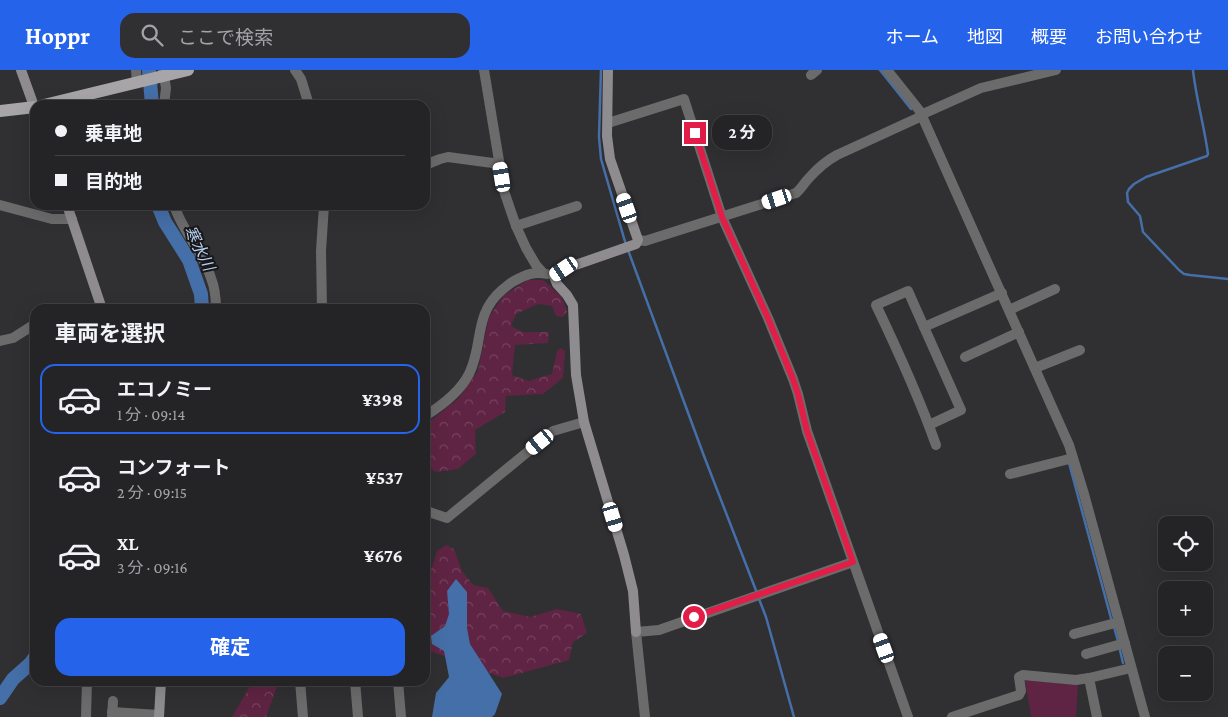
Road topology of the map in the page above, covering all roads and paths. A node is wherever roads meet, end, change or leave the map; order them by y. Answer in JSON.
{"nodes":[{"id":1,"x":21,"y":70,"type":"edge"},
{"id":2,"x":188,"y":70,"type":"edge"},
{"id":3,"x":295,"y":70,"type":"edge"},
{"id":4,"x":484,"y":70,"type":"edge"},
{"id":5,"x":608,"y":70,"type":"edge"},
{"id":6,"x":887,"y":70,"type":"edge"},
{"id":7,"x":1056,"y":70,"type":"edge"},
{"id":8,"x":164,"y":73,"type":"edge"},
{"id":9,"x":136,"y":76,"type":"edge"},
{"id":10,"x":32,"y":100,"type":"edge"},
{"id":11,"x":60,"y":100,"type":"edge"},
{"id":12,"x":165,"y":100,"type":"edge"},
{"id":13,"x":307,"y":100,"type":"edge"},
{"id":14,"x":30,"y":108,"type":"edge"},
{"id":15,"x":0,"y":111,"type":"edge"},
{"id":16,"x":922,"y":116,"type":"junction"},
{"id":17,"x":608,"y":123,"type":"junction"},
{"id":18,"x":430,"y":163,"type":"edge"},
{"id":19,"x":500,"y":164,"type":"junction"},
{"id":20,"x":0,"y":205,"type":"edge"},
{"id":21,"x":577,"y":206,"type":"dead end"},
{"id":22,"x":69,"y":210,"type":"edge"},
{"id":23,"x":176,"y":210,"type":"edge"},
{"id":24,"x":324,"y":210,"type":"edge"},
{"id":25,"x":722,"y":217,"type":"junction"},
{"id":26,"x":72,"y":219,"type":"junction"},
{"id":27,"x":516,"y":226,"type":"junction"},
{"id":28,"x":631,"y":245,"type":"junction"},
{"id":29,"x":542,"y":273,"type":"junction"},
{"id":30,"x":554,"y":276,"type":"junction"},
{"id":31,"x":1055,"y":289,"type":"dead end"},
{"id":32,"x":1002,"y":293,"type":"junction"},
{"id":33,"x":100,"y":304,"type":"edge"},
{"id":34,"x":216,"y":304,"type":"edge"},
{"id":35,"x":322,"y":304,"type":"edge"},
{"id":36,"x":1009,"y":310,"type":"junction"},
{"id":37,"x":30,"y":327,"type":"edge"},
{"id":38,"x":924,"y":327,"type":"junction"},
{"id":39,"x":1019,"y":332,"type":"junction"},
{"id":40,"x":0,"y":341,"type":"edge"},
{"id":41,"x":1080,"y":350,"type":"dead end"},
{"id":42,"x":965,"y":358,"type":"dead end"},
{"id":43,"x":1035,"y":368,"type":"junction"},
{"id":44,"x":430,"y":413,"type":"edge"},
{"id":45,"x":584,"y":422,"type":"junction"},
{"id":46,"x":929,"y":425,"type":"junction"},
{"id":47,"x":936,"y":445,"type":"dead end"},
{"id":48,"x":1073,"y":458,"type":"junction"},
{"id":49,"x":1010,"y":474,"type":"dead end"},
{"id":50,"x":430,"y":512,"type":"edge"},
{"id":51,"x":853,"y":562,"type":"junction"},
{"id":52,"x":1119,"y":622,"type":"junction"},
{"id":53,"x":636,"y":632,"type":"junction"},
{"id":54,"x":1074,"y":634,"type":"dead end"},
{"id":55,"x":1125,"y":643,"type":"junction"},
{"id":56,"x":1086,"y":654,"type":"dead end"},
{"id":57,"x":1131,"y":668,"type":"junction"},
{"id":58,"x":1089,"y":678,"type":"junction"},
{"id":59,"x":87,"y":686,"type":"edge"},
{"id":60,"x":161,"y":686,"type":"edge"},
{"id":61,"x":300,"y":686,"type":"edge"},
{"id":62,"x":355,"y":686,"type":"edge"},
{"id":63,"x":398,"y":686,"type":"edge"},
{"id":64,"x":113,"y":700,"type":"dead end"},
{"id":65,"x":112,"y":714,"type":"edge"},
{"id":66,"x":159,"y":716,"type":"edge"},
{"id":67,"x":86,"y":717,"type":"edge"},
{"id":68,"x":303,"y":717,"type":"edge"},
{"id":69,"x":358,"y":717,"type":"edge"},
{"id":70,"x":401,"y":717,"type":"edge"},
{"id":71,"x":645,"y":717,"type":"edge"},
{"id":72,"x":908,"y":717,"type":"edge"},
{"id":73,"x":952,"y":717,"type":"edge"},
{"id":74,"x":1097,"y":717,"type":"edge"},
{"id":75,"x":1145,"y":717,"type":"edge"}],
"edges":[{"from":1,"to":10,"type":"street"},
{"from":2,"to":8,"type":"main road"},
{"from":3,"to":13,"type":"street"},
{"from":4,"to":19,"type":"street"},
{"from":5,"to":17,"type":"street"},
{"from":6,"to":16,"type":"street"},
{"from":7,"to":16,"type":"street"},
{"from":8,"to":9,"type":"main road"},
{"from":8,"to":12,"type":"street"},
{"from":9,"to":11,"type":"main road"},
{"from":14,"to":15,"type":"main road"},
{"from":16,"to":25,"type":"street"},
{"from":16,"to":32,"type":"street"},
{"from":17,"to":25,"type":"street"},
{"from":17,"to":28,"type":"street"},
{"from":18,"to":19,"type":"street"},
{"from":19,"to":27,"type":"street"},
{"from":20,"to":26,"type":"street"},
{"from":21,"to":27,"type":"street"},
{"from":22,"to":26,"type":"street"},
{"from":23,"to":34,"type":"street"},
{"from":24,"to":35,"type":"street"},
{"from":25,"to":28,"type":"street"},
{"from":25,"to":51,"type":"street"},
{"from":26,"to":33,"type":"street"},
{"from":27,"to":29,"type":"street"},
{"from":28,"to":30,"type":"street"},
{"from":29,"to":30,"type":"street"},
{"from":29,"to":44,"type":"street"},
{"from":30,"to":45,"type":"street"},
{"from":31,"to":36,"type":"street"},
{"from":32,"to":36,"type":"street"},
{"from":32,"to":38,"type":"street"},
{"from":36,"to":39,"type":"street"},
{"from":37,"to":40,"type":"street"},
{"from":38,"to":46,"type":"street"},
{"from":38,"to":46,"type":"street"},
{"from":39,"to":42,"type":"street"},
{"from":39,"to":43,"type":"street"},
{"from":41,"to":43,"type":"street"},
{"from":43,"to":48,"type":"street"},
{"from":45,"to":50,"type":"street"},
{"from":45,"to":53,"type":"street"},
{"from":46,"to":47,"type":"street"},
{"from":48,"to":49,"type":"street"},
{"from":48,"to":52,"type":"street"},
{"from":51,"to":53,"type":"street"},
{"from":51,"to":72,"type":"street"},
{"from":52,"to":54,"type":"street"},
{"from":52,"to":55,"type":"street"},
{"from":53,"to":71,"type":"street"},
{"from":55,"to":56,"type":"street"},
{"from":55,"to":57,"type":"street"},
{"from":57,"to":58,"type":"street"},
{"from":57,"to":75,"type":"street"},
{"from":58,"to":73,"type":"street"},
{"from":58,"to":74,"type":"street"},
{"from":59,"to":67,"type":"street"},
{"from":60,"to":66,"type":"street"},
{"from":61,"to":68,"type":"street"},
{"from":62,"to":69,"type":"street"},
{"from":63,"to":70,"type":"street"},
{"from":64,"to":65,"type":"street"},
{"from":65,"to":66,"type":"street"}]}
